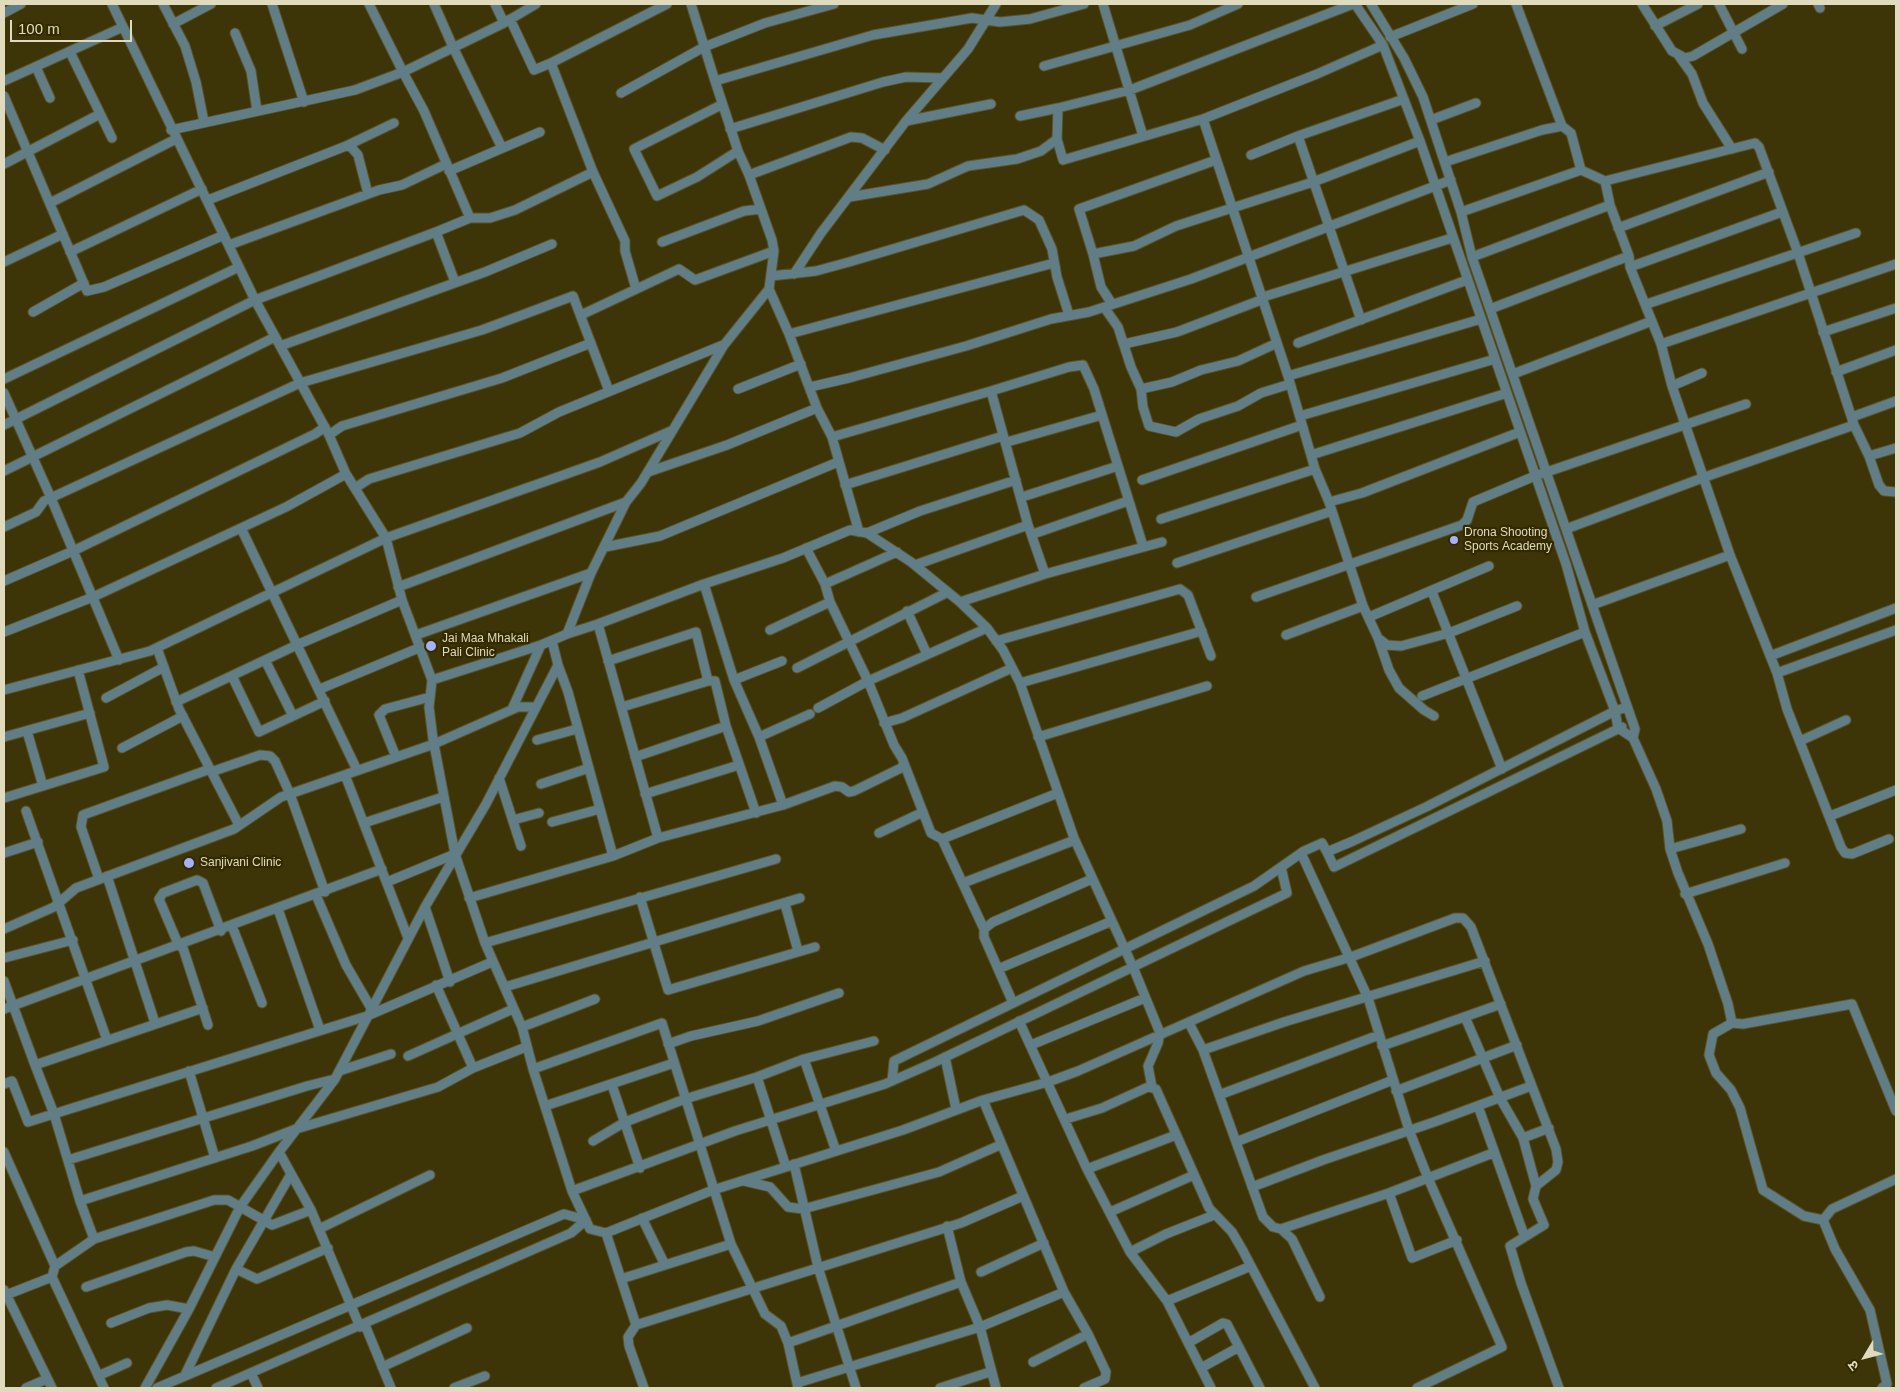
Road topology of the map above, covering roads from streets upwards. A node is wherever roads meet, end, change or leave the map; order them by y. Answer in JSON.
{"nodes":[{"id":1,"x":21,"y":4,"type":"edge"},
{"id":2,"x":112,"y":4,"type":"edge"},
{"id":3,"x":163,"y":4,"type":"edge"},
{"id":4,"x":211,"y":4,"type":"edge"},
{"id":5,"x":272,"y":4,"type":"edge"},
{"id":6,"x":369,"y":4,"type":"edge"},
{"id":7,"x":434,"y":4,"type":"edge"},
{"id":8,"x":496,"y":4,"type":"edge"},
{"id":9,"x":536,"y":4,"type":"edge"},
{"id":10,"x":667,"y":4,"type":"edge"},
{"id":11,"x":691,"y":4,"type":"edge"},
{"id":12,"x":834,"y":4,"type":"edge"},
{"id":13,"x":1084,"y":4,"type":"edge"},
{"id":14,"x":1103,"y":4,"type":"edge"},
{"id":15,"x":1238,"y":4,"type":"edge"},
{"id":16,"x":1354,"y":4,"type":"edge"},
{"id":17,"x":1371,"y":4,"type":"edge"},
{"id":18,"x":1473,"y":4,"type":"edge"},
{"id":19,"x":1516,"y":4,"type":"edge"},
{"id":20,"x":1642,"y":4,"type":"edge"},
{"id":21,"x":1698,"y":4,"type":"edge"},
{"id":22,"x":1719,"y":4,"type":"edge"},
{"id":23,"x":1783,"y":4,"type":"edge"},
{"id":24,"x":994,"y":5,"type":"edge"},
{"id":25,"x":4,"y":13,"type":"edge"},
{"id":26,"x":987,"y":19,"type":"junction"},
{"id":27,"x":507,"y":21,"type":"junction"},
{"id":28,"x":173,"y":24,"type":"junction"},
{"id":29,"x":1655,"y":26,"type":"junction"},
{"id":30,"x":123,"y":27,"type":"junction"},
{"id":31,"x":235,"y":33,"type":"dead end"},
{"id":32,"x":1734,"y":33,"type":"junction"},
{"id":33,"x":1390,"y":37,"type":"junction"},
{"id":34,"x":1383,"y":45,"type":"junction"},
{"id":35,"x":1116,"y":46,"type":"junction"},
{"id":36,"x":452,"y":47,"type":"junction"},
{"id":37,"x":704,"y":47,"type":"junction"},
{"id":38,"x":1742,"y":49,"type":"dead end"},
{"id":39,"x":70,"y":52,"type":"junction"},
{"id":40,"x":1679,"y":56,"type":"junction"},
{"id":41,"x":551,"y":63,"type":"junction"},
{"id":42,"x":36,"y":66,"type":"junction"},
{"id":43,"x":1044,"y":66,"type":"dead end"},
{"id":44,"x":403,"y":72,"type":"junction"},
{"id":45,"x":943,"y":78,"type":"junction"},
{"id":46,"x":4,"y":81,"type":"edge"},
{"id":47,"x":715,"y":81,"type":"junction"},
{"id":48,"x":1130,"y":90,"type":"junction"},
{"id":49,"x":621,"y":93,"type":"dead end"},
{"id":50,"x":4,"y":96,"type":"edge"},
{"id":51,"x":50,"y":98,"type":"dead end"},
{"id":52,"x":1404,"y":100,"type":"junction"},
{"id":53,"x":304,"y":102,"type":"junction"},
{"id":54,"x":1476,"y":103,"type":"dead end"},
{"id":55,"x":991,"y":104,"type":"dead end"},
{"id":56,"x":721,"y":105,"type":"junction"},
{"id":57,"x":1058,"y":108,"type":"junction"},
{"id":58,"x":257,"y":111,"type":"junction"},
{"id":59,"x":100,"y":114,"type":"junction"},
{"id":60,"x":1020,"y":116,"type":"dead end"},
{"id":61,"x":8,"y":118,"type":"edge"},
{"id":62,"x":1203,"y":119,"type":"junction"},
{"id":63,"x":1431,"y":120,"type":"junction"},
{"id":64,"x":204,"y":122,"type":"junction"},
{"id":65,"x":906,"y":122,"type":"junction"},
{"id":66,"x":394,"y":123,"type":"dead end"},
{"id":67,"x":1562,"y":126,"type":"junction"},
{"id":68,"x":730,"y":129,"type":"junction"},
{"id":69,"x":172,"y":130,"type":"junction"},
{"id":70,"x":540,"y":132,"type":"dead end"},
{"id":71,"x":1143,"y":136,"type":"junction"},
{"id":72,"x":1298,"y":136,"type":"junction"},
{"id":73,"x":112,"y":138,"type":"dead end"},
{"id":74,"x":176,"y":139,"type":"junction"},
{"id":75,"x":1057,"y":140,"type":"junction"},
{"id":76,"x":1420,"y":141,"type":"junction"},
{"id":77,"x":346,"y":146,"type":"junction"},
{"id":78,"x":502,"y":148,"type":"junction"},
{"id":79,"x":1732,"y":149,"type":"junction"},
{"id":80,"x":885,"y":150,"type":"junction"},
{"id":81,"x":27,"y":151,"type":"junction"},
{"id":82,"x":738,"y":151,"type":"junction"},
{"id":83,"x":1251,"y":155,"type":"dead end"},
{"id":84,"x":1216,"y":160,"type":"junction"},
{"id":85,"x":1445,"y":162,"type":"junction"},
{"id":86,"x":4,"y":164,"type":"edge"},
{"id":87,"x":447,"y":167,"type":"junction"},
{"id":88,"x":1581,"y":170,"type":"junction"},
{"id":89,"x":593,"y":172,"type":"junction"},
{"id":90,"x":1769,"y":172,"type":"junction"},
{"id":91,"x":749,"y":175,"type":"junction"},
{"id":92,"x":1451,"y":180,"type":"junction"},
{"id":93,"x":1605,"y":181,"type":"junction"},
{"id":94,"x":1313,"y":182,"type":"junction"},
{"id":95,"x":1436,"y":185,"type":"junction"},
{"id":96,"x":202,"y":189,"type":"junction"},
{"id":97,"x":368,"y":194,"type":"junction"},
{"id":98,"x":849,"y":198,"type":"junction"},
{"id":99,"x":208,"y":200,"type":"junction"},
{"id":100,"x":50,"y":203,"type":"junction"},
{"id":101,"x":1610,"y":205,"type":"junction"},
{"id":102,"x":1231,"y":207,"type":"junction"},
{"id":103,"x":761,"y":209,"type":"junction"},
{"id":104,"x":1461,"y":212,"type":"junction"},
{"id":105,"x":1782,"y":212,"type":"junction"},
{"id":106,"x":470,"y":218,"type":"junction"},
{"id":107,"x":1329,"y":227,"type":"junction"},
{"id":108,"x":1618,"y":228,"type":"junction"},
{"id":109,"x":436,"y":232,"type":"junction"},
{"id":110,"x":1856,"y":233,"type":"dead end"},
{"id":111,"x":63,"y":234,"type":"junction"},
{"id":112,"x":224,"y":235,"type":"junction"},
{"id":113,"x":1452,"y":238,"type":"junction"},
{"id":114,"x":662,"y":242,"type":"dead end"},
{"id":115,"x":552,"y":244,"type":"dead end"},
{"id":116,"x":229,"y":245,"type":"junction"},
{"id":117,"x":774,"y":251,"type":"junction"},
{"id":118,"x":70,"y":252,"type":"junction"},
{"id":119,"x":1798,"y":253,"type":"junction"},
{"id":120,"x":1093,"y":254,"type":"junction"},
{"id":121,"x":1248,"y":255,"type":"junction"},
{"id":122,"x":1629,"y":256,"type":"junction"},
{"id":123,"x":1472,"y":257,"type":"junction"},
{"id":124,"x":5,"y":259,"type":"edge"},
{"id":125,"x":1054,"y":264,"type":"junction"},
{"id":126,"x":1896,"y":264,"type":"edge"},
{"id":127,"x":1630,"y":267,"type":"junction"},
{"id":128,"x":240,"y":268,"type":"junction"},
{"id":129,"x":1346,"y":272,"type":"junction"},
{"id":130,"x":794,"y":274,"type":"junction"},
{"id":131,"x":771,"y":276,"type":"junction"},
{"id":132,"x":1467,"y":280,"type":"junction"},
{"id":133,"x":456,"y":282,"type":"junction"},
{"id":134,"x":84,"y":284,"type":"junction"},
{"id":135,"x":636,"y":289,"type":"junction"},
{"id":136,"x":769,"y":289,"type":"junction"},
{"id":137,"x":1811,"y":292,"type":"junction"},
{"id":138,"x":1262,"y":298,"type":"junction"},
{"id":139,"x":255,"y":300,"type":"junction"},
{"id":140,"x":1647,"y":304,"type":"junction"},
{"id":141,"x":1108,"y":306,"type":"junction"},
{"id":142,"x":1896,"y":308,"type":"edge"},
{"id":143,"x":1490,"y":309,"type":"junction"},
{"id":144,"x":33,"y":312,"type":"dead end"},
{"id":145,"x":581,"y":315,"type":"junction"},
{"id":146,"x":1069,"y":316,"type":"junction"},
{"id":147,"x":1481,"y":319,"type":"junction"},
{"id":148,"x":1361,"y":320,"type":"junction"},
{"id":149,"x":1652,"y":321,"type":"junction"},
{"id":150,"x":1823,"y":332,"type":"junction"},
{"id":151,"x":789,"y":334,"type":"junction"},
{"id":152,"x":277,"y":341,"type":"junction"},
{"id":153,"x":591,"y":343,"type":"junction"},
{"id":154,"x":1277,"y":343,"type":"junction"},
{"id":155,"x":1298,"y":343,"type":"dead end"},
{"id":156,"x":1124,"y":344,"type":"junction"},
{"id":157,"x":1661,"y":344,"type":"junction"},
{"id":158,"x":724,"y":345,"type":"junction"},
{"id":159,"x":1896,"y":350,"type":"edge"},
{"id":160,"x":1495,"y":359,"type":"junction"},
{"id":161,"x":801,"y":364,"type":"junction"},
{"id":162,"x":1836,"y":372,"type":"junction"},
{"id":163,"x":1702,"y":373,"type":"dead end"},
{"id":164,"x":1513,"y":374,"type":"junction"},
{"id":165,"x":4,"y":379,"type":"edge"},
{"id":166,"x":1289,"y":380,"type":"junction"},
{"id":167,"x":300,"y":383,"type":"junction"},
{"id":168,"x":810,"y":386,"type":"junction"},
{"id":169,"x":1672,"y":386,"type":"junction"},
{"id":170,"x":738,"y":389,"type":"dead end"},
{"id":171,"x":1141,"y":389,"type":"junction"},
{"id":172,"x":609,"y":391,"type":"junction"},
{"id":173,"x":991,"y":391,"type":"junction"},
{"id":174,"x":4,"y":393,"type":"edge"},
{"id":175,"x":1507,"y":394,"type":"junction"},
{"id":176,"x":1896,"y":400,"type":"edge"},
{"id":177,"x":1746,"y":404,"type":"dead end"},
{"id":178,"x":816,"y":408,"type":"junction"},
{"id":179,"x":1102,"y":415,"type":"junction"},
{"id":180,"x":16,"y":420,"type":"junction"},
{"id":181,"x":1301,"y":420,"type":"junction"},
{"id":182,"x":1853,"y":421,"type":"junction"},
{"id":183,"x":1684,"y":423,"type":"junction"},
{"id":184,"x":4,"y":425,"type":"edge"},
{"id":185,"x":674,"y":430,"type":"junction"},
{"id":186,"x":327,"y":431,"type":"junction"},
{"id":187,"x":1520,"y":432,"type":"junction"},
{"id":188,"x":832,"y":437,"type":"junction"},
{"id":189,"x":1005,"y":439,"type":"junction"},
{"id":190,"x":1896,"y":448,"type":"edge"},
{"id":191,"x":1311,"y":456,"type":"junction"},
{"id":192,"x":1869,"y":456,"type":"junction"},
{"id":193,"x":33,"y":458,"type":"junction"},
{"id":194,"x":838,"y":462,"type":"junction"},
{"id":195,"x":1118,"y":466,"type":"junction"},
{"id":196,"x":1315,"y":469,"type":"junction"},
{"id":197,"x":4,"y":471,"type":"edge"},
{"id":198,"x":648,"y":472,"type":"junction"},
{"id":199,"x":1546,"y":472,"type":"junction"},
{"id":200,"x":346,"y":474,"type":"junction"},
{"id":201,"x":1535,"y":476,"type":"junction"},
{"id":202,"x":1705,"y":477,"type":"junction"},
{"id":203,"x":1016,"y":480,"type":"junction"},
{"id":204,"x":1142,"y":480,"type":"dead end"},
{"id":205,"x":845,"y":484,"type":"junction"},
{"id":206,"x":355,"y":488,"type":"junction"},
{"id":207,"x":1896,"y":492,"type":"edge"},
{"id":208,"x":1022,"y":497,"type":"junction"},
{"id":209,"x":51,"y":498,"type":"junction"},
{"id":210,"x":1128,"y":501,"type":"junction"},
{"id":211,"x":626,"y":502,"type":"junction"},
{"id":212,"x":1330,"y":506,"type":"junction"},
{"id":213,"x":1160,"y":518,"type":"dead end"},
{"id":214,"x":1028,"y":525,"type":"junction"},
{"id":215,"x":4,"y":527,"type":"edge"},
{"id":216,"x":241,"y":528,"type":"junction"},
{"id":217,"x":1566,"y":529,"type":"junction"},
{"id":218,"x":863,"y":533,"type":"junction"},
{"id":219,"x":1033,"y":534,"type":"junction"},
{"id":220,"x":386,"y":538,"type":"junction"},
{"id":221,"x":1162,"y":542,"type":"dead end"},
{"id":222,"x":1143,"y":546,"type":"junction"},
{"id":223,"x":605,"y":547,"type":"junction"},
{"id":224,"x":806,"y":548,"type":"junction"},
{"id":225,"x":74,"y":551,"type":"junction"},
{"id":226,"x":897,"y":552,"type":"junction"},
{"id":227,"x":1730,"y":555,"type":"junction"},
{"id":228,"x":1178,"y":563,"type":"dead end"},
{"id":229,"x":915,"y":564,"type":"junction"},
{"id":230,"x":1349,"y":564,"type":"junction"},
{"id":231,"x":1489,"y":566,"type":"dead end"},
{"id":232,"x":591,"y":574,"type":"junction"},
{"id":233,"x":1045,"y":574,"type":"junction"},
{"id":234,"x":4,"y":580,"type":"edge"},
{"id":235,"x":704,"y":584,"type":"junction"},
{"id":236,"x":825,"y":584,"type":"junction"},
{"id":237,"x":398,"y":587,"type":"junction"},
{"id":238,"x":273,"y":592,"type":"junction"},
{"id":239,"x":948,"y":592,"type":"junction"},
{"id":240,"x":1432,"y":592,"type":"junction"},
{"id":241,"x":92,"y":597,"type":"junction"},
{"id":242,"x":1256,"y":597,"type":"dead end"},
{"id":243,"x":402,"y":600,"type":"junction"},
{"id":244,"x":830,"y":602,"type":"junction"},
{"id":245,"x":960,"y":602,"type":"junction"},
{"id":246,"x":1592,"y":605,"type":"junction"},
{"id":247,"x":1363,"y":606,"type":"junction"},
{"id":248,"x":1517,"y":606,"type":"dead end"},
{"id":249,"x":1896,"y":608,"type":"edge"},
{"id":250,"x":907,"y":611,"type":"junction"},
{"id":251,"x":1369,"y":617,"type":"junction"},
{"id":252,"x":598,"y":624,"type":"junction"},
{"id":253,"x":987,"y":628,"type":"junction"},
{"id":254,"x":770,"y":630,"type":"dead end"},
{"id":255,"x":1896,"y":630,"type":"edge"},
{"id":256,"x":1202,"y":631,"type":"junction"},
{"id":257,"x":4,"y":632,"type":"edge"},
{"id":258,"x":1585,"y":632,"type":"junction"},
{"id":259,"x":1449,"y":633,"type":"junction"},
{"id":260,"x":567,"y":634,"type":"junction"},
{"id":261,"x":416,"y":635,"type":"junction"},
{"id":262,"x":1286,"y":635,"type":"dead end"},
{"id":263,"x":1378,"y":638,"type":"junction"},
{"id":264,"x":552,"y":641,"type":"junction"},
{"id":265,"x":850,"y":641,"type":"junction"},
{"id":266,"x":996,"y":641,"type":"junction"},
{"id":267,"x":299,"y":644,"type":"junction"},
{"id":268,"x":541,"y":645,"type":"junction"},
{"id":269,"x":421,"y":647,"type":"junction"},
{"id":270,"x":158,"y":648,"type":"junction"},
{"id":271,"x":927,"y":654,"type":"junction"},
{"id":272,"x":1211,"y":656,"type":"dead end"},
{"id":273,"x":1770,"y":656,"type":"junction"},
{"id":274,"x":119,"y":660,"type":"junction"},
{"id":275,"x":265,"y":660,"type":"junction"},
{"id":276,"x":608,"y":661,"type":"junction"},
{"id":277,"x":782,"y":661,"type":"dead end"},
{"id":278,"x":558,"y":665,"type":"junction"},
{"id":279,"x":164,"y":667,"type":"junction"},
{"id":280,"x":797,"y":668,"type":"dead end"},
{"id":281,"x":1012,"y":668,"type":"junction"},
{"id":282,"x":78,"y":670,"type":"junction"},
{"id":283,"x":1777,"y":674,"type":"junction"},
{"id":284,"x":232,"y":676,"type":"junction"},
{"id":285,"x":1467,"y":679,"type":"junction"},
{"id":286,"x":432,"y":680,"type":"junction"},
{"id":287,"x":734,"y":680,"type":"junction"},
{"id":288,"x":708,"y":681,"type":"junction"},
{"id":289,"x":868,"y":681,"type":"junction"},
{"id":290,"x":1020,"y":683,"type":"junction"},
{"id":291,"x":1207,"y":686,"type":"dead end"},
{"id":292,"x":320,"y":689,"type":"junction"},
{"id":293,"x":4,"y":690,"type":"edge"},
{"id":294,"x":1422,"y":696,"type":"dead end"},
{"id":295,"x":430,"y":697,"type":"junction"},
{"id":296,"x":106,"y":698,"type":"dead end"},
{"id":297,"x":325,"y":701,"type":"junction"},
{"id":298,"x":176,"y":702,"type":"junction"},
{"id":299,"x":536,"y":707,"type":"junction"},
{"id":300,"x":622,"y":707,"type":"junction"},
{"id":301,"x":1627,"y":707,"type":"junction"},
{"id":302,"x":818,"y":708,"type":"dead end"},
{"id":303,"x":512,"y":709,"type":"junction"},
{"id":304,"x":1615,"y":711,"type":"junction"},
{"id":305,"x":90,"y":713,"type":"junction"},
{"id":306,"x":810,"y":714,"type":"dead end"},
{"id":307,"x":183,"y":716,"type":"junction"},
{"id":308,"x":293,"y":716,"type":"junction"},
{"id":309,"x":1434,"y":716,"type":"dead end"},
{"id":310,"x":1846,"y":720,"type":"dead end"},
{"id":311,"x":884,"y":723,"type":"junction"},
{"id":312,"x":1633,"y":724,"type":"junction"},
{"id":313,"x":726,"y":726,"type":"junction"},
{"id":314,"x":1618,"y":728,"type":"junction"},
{"id":315,"x":577,"y":729,"type":"junction"},
{"id":316,"x":26,"y":730,"type":"junction"},
{"id":317,"x":4,"y":737,"type":"edge"},
{"id":318,"x":759,"y":737,"type":"junction"},
{"id":319,"x":1038,"y":737,"type":"junction"},
{"id":320,"x":1633,"y":738,"type":"junction"},
{"id":321,"x":537,"y":740,"type":"dead end"},
{"id":322,"x":1800,"y":741,"type":"junction"},
{"id":323,"x":434,"y":744,"type":"junction"},
{"id":324,"x":122,"y":748,"type":"dead end"},
{"id":325,"x":396,"y":757,"type":"junction"},
{"id":326,"x":635,"y":757,"type":"junction"},
{"id":327,"x":904,"y":764,"type":"junction"},
{"id":328,"x":739,"y":765,"type":"junction"},
{"id":329,"x":589,"y":768,"type":"junction"},
{"id":330,"x":210,"y":770,"type":"junction"},
{"id":331,"x":357,"y":770,"type":"junction"},
{"id":332,"x":1502,"y":770,"type":"junction"},
{"id":333,"x":345,"y":775,"type":"junction"},
{"id":334,"x":499,"y":778,"type":"junction"},
{"id":335,"x":542,"y":784,"type":"dead end"},
{"id":336,"x":43,"y":786,"type":"junction"},
{"id":337,"x":1896,"y":790,"type":"edge"},
{"id":338,"x":1058,"y":793,"type":"junction"},
{"id":339,"x":290,"y":794,"type":"junction"},
{"id":340,"x":646,"y":794,"type":"junction"},
{"id":341,"x":443,"y":797,"type":"junction"},
{"id":342,"x":4,"y":798,"type":"edge"},
{"id":343,"x":783,"y":805,"type":"junction"},
{"id":344,"x":600,"y":809,"type":"junction"},
{"id":345,"x":26,"y":811,"type":"dead end"},
{"id":346,"x":539,"y":812,"type":"dead end"},
{"id":347,"x":923,"y":812,"type":"junction"},
{"id":348,"x":756,"y":813,"type":"junction"},
{"id":349,"x":1830,"y":816,"type":"junction"},
{"id":350,"x":513,"y":820,"type":"junction"},
{"id":351,"x":552,"y":822,"type":"dead end"},
{"id":352,"x":364,"y":823,"type":"junction"},
{"id":353,"x":239,"y":825,"type":"junction"},
{"id":354,"x":1741,"y":829,"type":"dead end"},
{"id":355,"x":878,"y":833,"type":"dead end"},
{"id":356,"x":658,"y":838,"type":"junction"},
{"id":357,"x":942,"y":839,"type":"junction"},
{"id":358,"x":1889,"y":839,"type":"dead end"},
{"id":359,"x":1076,"y":840,"type":"junction"},
{"id":360,"x":38,"y":842,"type":"junction"},
{"id":361,"x":521,"y":846,"type":"dead end"},
{"id":362,"x":1670,"y":849,"type":"junction"},
{"id":363,"x":1327,"y":852,"type":"junction"},
{"id":364,"x":4,"y":853,"type":"edge"},
{"id":365,"x":1301,"y":853,"type":"junction"},
{"id":366,"x":455,"y":854,"type":"junction"},
{"id":367,"x":612,"y":856,"type":"junction"},
{"id":368,"x":776,"y":859,"type":"dead end"},
{"id":369,"x":1785,"y":863,"type":"dead end"},
{"id":370,"x":1281,"y":867,"type":"junction"},
{"id":371,"x":382,"y":870,"type":"junction"},
{"id":372,"x":103,"y":878,"type":"junction"},
{"id":373,"x":1092,"y":879,"type":"junction"},
{"id":374,"x":387,"y":882,"type":"junction"},
{"id":375,"x":963,"y":884,"type":"junction"},
{"id":376,"x":321,"y":893,"type":"junction"},
{"id":377,"x":1685,"y":894,"type":"junction"},
{"id":378,"x":640,"y":897,"type":"junction"},
{"id":379,"x":469,"y":898,"type":"junction"},
{"id":380,"x":800,"y":898,"type":"dead end"},
{"id":381,"x":60,"y":902,"type":"junction"},
{"id":382,"x":785,"y":904,"type":"junction"},
{"id":383,"x":426,"y":907,"type":"junction"},
{"id":384,"x":278,"y":909,"type":"junction"},
{"id":385,"x":1112,"y":921,"type":"junction"},
{"id":386,"x":232,"y":926,"type":"junction"},
{"id":387,"x":4,"y":929,"type":"edge"},
{"id":388,"x":984,"y":929,"type":"junction"},
{"id":389,"x":221,"y":930,"type":"junction"},
{"id":390,"x":408,"y":938,"type":"junction"},
{"id":391,"x":73,"y":940,"type":"junction"},
{"id":392,"x":485,"y":942,"type":"junction"},
{"id":393,"x":653,"y":942,"type":"junction"},
{"id":394,"x":180,"y":946,"type":"junction"},
{"id":395,"x":815,"y":947,"type":"dead end"},
{"id":396,"x":1125,"y":949,"type":"junction"},
{"id":397,"x":798,"y":951,"type":"junction"},
{"id":398,"x":1351,"y":957,"type":"junction"},
{"id":399,"x":4,"y":958,"type":"edge"},
{"id":400,"x":1484,"y":961,"type":"junction"},
{"id":401,"x":135,"y":962,"type":"junction"},
{"id":402,"x":492,"y":962,"type":"junction"},
{"id":403,"x":1133,"y":967,"type":"junction"},
{"id":404,"x":998,"y":969,"type":"junction"},
{"id":405,"x":86,"y":980,"type":"junction"},
{"id":406,"x":4,"y":981,"type":"edge"},
{"id":407,"x":450,"y":982,"type":"junction"},
{"id":408,"x":436,"y":985,"type":"junction"},
{"id":409,"x":505,"y":986,"type":"junction"},
{"id":410,"x":839,"y":993,"type":"dead end"},
{"id":411,"x":1145,"y":998,"type":"junction"},
{"id":412,"x":1368,"y":998,"type":"junction"},
{"id":413,"x":595,"y":999,"type":"dead end"},
{"id":414,"x":262,"y":1003,"type":"dead end"},
{"id":415,"x":1013,"y":1004,"type":"junction"},
{"id":416,"x":1501,"y":1004,"type":"junction"},
{"id":417,"x":13,"y":1006,"type":"junction"},
{"id":418,"x":203,"y":1008,"type":"junction"},
{"id":419,"x":4,"y":1009,"type":"edge"},
{"id":420,"x":513,"y":1009,"type":"junction"},
{"id":421,"x":369,"y":1012,"type":"junction"},
{"id":422,"x":1465,"y":1017,"type":"junction"},
{"id":423,"x":1019,"y":1021,"type":"junction"},
{"id":424,"x":156,"y":1023,"type":"junction"},
{"id":425,"x":1189,"y":1023,"type":"junction"},
{"id":426,"x":1732,"y":1023,"type":"junction"},
{"id":427,"x":208,"y":1025,"type":"dead end"},
{"id":428,"x":522,"y":1027,"type":"junction"},
{"id":429,"x":320,"y":1030,"type":"junction"},
{"id":430,"x":458,"y":1033,"type":"junction"},
{"id":431,"x":1160,"y":1033,"type":"junction"},
{"id":432,"x":1379,"y":1035,"type":"junction"},
{"id":433,"x":107,"y":1040,"type":"junction"},
{"id":434,"x":874,"y":1040,"type":"dead end"},
{"id":435,"x":668,"y":1044,"type":"junction"},
{"id":436,"x":1031,"y":1045,"type":"junction"},
{"id":437,"x":1517,"y":1045,"type":"junction"},
{"id":438,"x":526,"y":1046,"type":"junction"},
{"id":439,"x":1382,"y":1046,"type":"junction"},
{"id":440,"x":1203,"y":1050,"type":"junction"},
{"id":441,"x":391,"y":1054,"type":"dead end"},
{"id":442,"x":408,"y":1056,"type":"dead end"},
{"id":443,"x":946,"y":1057,"type":"junction"},
{"id":444,"x":1484,"y":1058,"type":"junction"},
{"id":445,"x":804,"y":1059,"type":"junction"},
{"id":446,"x":674,"y":1063,"type":"junction"},
{"id":447,"x":34,"y":1065,"type":"junction"},
{"id":448,"x":473,"y":1068,"type":"junction"},
{"id":449,"x":533,"y":1069,"type":"junction"},
{"id":450,"x":190,"y":1071,"type":"junction"},
{"id":451,"x":337,"y":1075,"type":"junction"},
{"id":452,"x":757,"y":1077,"type":"junction"},
{"id":453,"x":1393,"y":1080,"type":"junction"},
{"id":454,"x":892,"y":1081,"type":"junction"},
{"id":455,"x":1048,"y":1082,"type":"junction"},
{"id":456,"x":4,"y":1084,"type":"edge"},
{"id":457,"x":612,"y":1085,"type":"junction"},
{"id":458,"x":1531,"y":1086,"type":"junction"},
{"id":459,"x":1152,"y":1087,"type":"junction"},
{"id":460,"x":1396,"y":1091,"type":"junction"},
{"id":461,"x":1219,"y":1095,"type":"junction"},
{"id":462,"x":1500,"y":1098,"type":"junction"},
{"id":463,"x":685,"y":1099,"type":"junction"},
{"id":464,"x":982,"y":1100,"type":"junction"},
{"id":465,"x":822,"y":1105,"type":"junction"},
{"id":466,"x":545,"y":1106,"type":"junction"},
{"id":467,"x":1478,"y":1106,"type":"junction"},
{"id":468,"x":956,"y":1109,"type":"junction"},
{"id":469,"x":1896,"y":1111,"type":"edge"},
{"id":470,"x":54,"y":1114,"type":"junction"},
{"id":471,"x":203,"y":1118,"type":"junction"},
{"id":472,"x":1066,"y":1119,"type":"junction"},
{"id":473,"x":772,"y":1120,"type":"junction"},
{"id":474,"x":625,"y":1122,"type":"junction"},
{"id":475,"x":1549,"y":1128,"type":"junction"},
{"id":476,"x":296,"y":1129,"type":"junction"},
{"id":477,"x":1409,"y":1130,"type":"junction"},
{"id":478,"x":1176,"y":1135,"type":"junction"},
{"id":479,"x":1523,"y":1138,"type":"junction"},
{"id":480,"x":593,"y":1141,"type":"dead end"},
{"id":481,"x":1236,"y":1142,"type":"junction"},
{"id":482,"x":1000,"y":1145,"type":"junction"},
{"id":483,"x":699,"y":1146,"type":"junction"},
{"id":484,"x":836,"y":1151,"type":"junction"},
{"id":485,"x":4,"y":1152,"type":"edge"},
{"id":486,"x":279,"y":1152,"type":"junction"},
{"id":487,"x":1493,"y":1153,"type":"junction"},
{"id":488,"x":215,"y":1158,"type":"junction"},
{"id":489,"x":68,"y":1160,"type":"junction"},
{"id":490,"x":790,"y":1165,"type":"junction"},
{"id":491,"x":640,"y":1168,"type":"junction"},
{"id":492,"x":1087,"y":1169,"type":"junction"},
{"id":493,"x":291,"y":1174,"type":"junction"},
{"id":494,"x":430,"y":1175,"type":"dead end"},
{"id":495,"x":1194,"y":1175,"type":"junction"},
{"id":496,"x":1428,"y":1178,"type":"junction"},
{"id":497,"x":1896,"y":1179,"type":"edge"},
{"id":498,"x":743,"y":1180,"type":"junction"},
{"id":499,"x":1536,"y":1186,"type":"junction"},
{"id":500,"x":1252,"y":1187,"type":"junction"},
{"id":501,"x":713,"y":1190,"type":"junction"},
{"id":502,"x":572,"y":1191,"type":"junction"},
{"id":503,"x":1389,"y":1193,"type":"junction"},
{"id":504,"x":1023,"y":1196,"type":"junction"},
{"id":505,"x":80,"y":1201,"type":"junction"},
{"id":506,"x":240,"y":1207,"type":"junction"},
{"id":507,"x":803,"y":1209,"type":"junction"},
{"id":508,"x":311,"y":1210,"type":"junction"},
{"id":509,"x":1110,"y":1212,"type":"junction"},
{"id":510,"x":1214,"y":1215,"type":"junction"},
{"id":511,"x":642,"y":1218,"type":"junction"},
{"id":512,"x":586,"y":1220,"type":"junction"},
{"id":513,"x":1823,"y":1220,"type":"junction"},
{"id":514,"x":264,"y":1221,"type":"junction"},
{"id":515,"x":947,"y":1226,"type":"junction"},
{"id":516,"x":319,"y":1229,"type":"junction"},
{"id":517,"x":1281,"y":1229,"type":"junction"},
{"id":518,"x":606,"y":1233,"type":"junction"},
{"id":519,"x":1524,"y":1235,"type":"junction"},
{"id":520,"x":94,"y":1239,"type":"junction"},
{"id":521,"x":1457,"y":1240,"type":"junction"},
{"id":522,"x":731,"y":1244,"type":"junction"},
{"id":523,"x":1044,"y":1244,"type":"junction"},
{"id":524,"x":328,"y":1248,"type":"junction"},
{"id":525,"x":1130,"y":1252,"type":"junction"},
{"id":526,"x":215,"y":1257,"type":"junction"},
{"id":527,"x":665,"y":1265,"type":"junction"},
{"id":528,"x":55,"y":1266,"type":"junction"},
{"id":529,"x":1251,"y":1266,"type":"junction"},
{"id":530,"x":818,"y":1267,"type":"junction"},
{"id":531,"x":236,"y":1269,"type":"junction"},
{"id":532,"x":982,"y":1272,"type":"dead end"},
{"id":533,"x":52,"y":1277,"type":"junction"},
{"id":534,"x":621,"y":1279,"type":"junction"},
{"id":535,"x":961,"y":1282,"type":"junction"},
{"id":536,"x":86,"y":1287,"type":"dead end"},
{"id":537,"x":755,"y":1288,"type":"junction"},
{"id":538,"x":1064,"y":1292,"type":"junction"},
{"id":539,"x":5,"y":1293,"type":"edge"},
{"id":540,"x":1320,"y":1297,"type":"dead end"},
{"id":541,"x":1167,"y":1301,"type":"junction"},
{"id":542,"x":351,"y":1306,"type":"junction"},
{"id":543,"x":189,"y":1309,"type":"junction"},
{"id":544,"x":111,"y":1323,"type":"dead end"},
{"id":545,"x":636,"y":1325,"type":"junction"},
{"id":546,"x":363,"y":1326,"type":"junction"},
{"id":547,"x":838,"y":1327,"type":"junction"},
{"id":548,"x":980,"y":1327,"type":"junction"},
{"id":549,"x":467,"y":1328,"type":"dead end"},
{"id":550,"x":1088,"y":1334,"type":"junction"},
{"id":551,"x":788,"y":1343,"type":"junction"},
{"id":552,"x":1188,"y":1343,"type":"junction"},
{"id":553,"x":1239,"y":1347,"type":"junction"},
{"id":554,"x":1033,"y":1362,"type":"dead end"},
{"id":555,"x":127,"y":1363,"type":"dead end"},
{"id":556,"x":850,"y":1365,"type":"junction"},
{"id":557,"x":382,"y":1367,"type":"junction"},
{"id":558,"x":1201,"y":1368,"type":"junction"},
{"id":559,"x":990,"y":1372,"type":"junction"},
{"id":560,"x":251,"y":1373,"type":"junction"},
{"id":561,"x":185,"y":1375,"type":"junction"},
{"id":562,"x":98,"y":1376,"type":"junction"},
{"id":563,"x":485,"y":1376,"type":"dead end"},
{"id":564,"x":47,"y":1379,"type":"junction"},
{"id":565,"x":798,"y":1386,"type":"edge"},
{"id":566,"x":1312,"y":1387,"type":"edge"},
{"id":567,"x":26,"y":1388,"type":"edge"},
{"id":568,"x":52,"y":1388,"type":"edge"},
{"id":569,"x":104,"y":1388,"type":"edge"},
{"id":570,"x":145,"y":1388,"type":"edge"},
{"id":571,"x":157,"y":1388,"type":"edge"},
{"id":572,"x":216,"y":1388,"type":"edge"},
{"id":573,"x":258,"y":1388,"type":"edge"},
{"id":574,"x":391,"y":1388,"type":"edge"},
{"id":575,"x":454,"y":1388,"type":"edge"},
{"id":576,"x":644,"y":1388,"type":"edge"},
{"id":577,"x":856,"y":1388,"type":"edge"},
{"id":578,"x":940,"y":1388,"type":"edge"},
{"id":579,"x":996,"y":1388,"type":"edge"},
{"id":580,"x":1084,"y":1388,"type":"edge"},
{"id":581,"x":1211,"y":1388,"type":"edge"},
{"id":582,"x":1260,"y":1388,"type":"edge"},
{"id":583,"x":1417,"y":1388,"type":"edge"},
{"id":584,"x":1559,"y":1388,"type":"edge"},
{"id":585,"x":1882,"y":1388,"type":"edge"}],
"edges":[{"from":1,"to":25,"type":"street"},
{"from":2,"to":30,"type":"street"},
{"from":3,"to":28,"type":"street"},
{"from":4,"to":28,"type":"street"},
{"from":5,"to":53,"type":"street"},
{"from":6,"to":44,"type":"street"},
{"from":7,"to":36,"type":"street"},
{"from":8,"to":27,"type":"street"},
{"from":9,"to":27,"type":"street"},
{"from":10,"to":41,"type":"street"},
{"from":11,"to":37,"type":"street"},
{"from":12,"to":37,"type":"street"},
{"from":13,"to":26,"type":"street"},
{"from":14,"to":35,"type":"street"},
{"from":15,"to":35,"type":"street"},
{"from":16,"to":34,"type":"street"},
{"from":16,"to":48,"type":"street"},
{"from":17,"to":33,"type":"street"},
{"from":18,"to":33,"type":"street"},
{"from":19,"to":67,"type":"street"},
{"from":20,"to":29,"type":"street"},
{"from":21,"to":29,"type":"street"},
{"from":22,"to":32,"type":"street"},
{"from":23,"to":32,"type":"street"},
{"from":24,"to":26,"type":"street"},
{"from":26,"to":45,"type":"street"},
{"from":26,"to":47,"type":"street"},
{"from":27,"to":36,"type":"street"},
{"from":27,"to":41,"type":"street"},
{"from":28,"to":64,"type":"street"},
{"from":29,"to":40,"type":"street"},
{"from":30,"to":39,"type":"street"},
{"from":30,"to":69,"type":"street"},
{"from":31,"to":58,"type":"street"},
{"from":32,"to":38,"type":"street"},
{"from":32,"to":40,"type":"street"},
{"from":33,"to":63,"type":"street"},
{"from":34,"to":52,"type":"street"},
{"from":34,"to":62,"type":"street"},
{"from":35,"to":43,"type":"street"},
{"from":35,"to":48,"type":"street"},
{"from":36,"to":44,"type":"street"},
{"from":36,"to":78,"type":"street"},
{"from":37,"to":47,"type":"street"},
{"from":37,"to":49,"type":"street"},
{"from":39,"to":42,"type":"street"},
{"from":39,"to":59,"type":"street"},
{"from":40,"to":79,"type":"street"},
{"from":41,"to":89,"type":"street"},
{"from":42,"to":46,"type":"street"},
{"from":42,"to":51,"type":"street"},
{"from":44,"to":53,"type":"street"},
{"from":44,"to":87,"type":"street"},
{"from":45,"to":65,"type":"street"},
{"from":45,"to":68,"type":"street"},
{"from":47,"to":56,"type":"street"},
{"from":48,"to":57,"type":"street"},
{"from":48,"to":71,"type":"street"},
{"from":50,"to":61,"type":"street"},
{"from":52,"to":72,"type":"street"},
{"from":52,"to":76,"type":"street"},
{"from":53,"to":58,"type":"street"},
{"from":54,"to":63,"type":"street"},
{"from":55,"to":65,"type":"street"},
{"from":56,"to":68,"type":"street"},
{"from":56,"to":82,"type":"street"},
{"from":57,"to":60,"type":"street"},
{"from":57,"to":75,"type":"street"},
{"from":58,"to":64,"type":"street"},
{"from":59,"to":73,"type":"street"},
{"from":59,"to":81,"type":"street"},
{"from":61,"to":81,"type":"street"},
{"from":62,"to":71,"type":"street"},
{"from":62,"to":84,"type":"street"},
{"from":63,"to":85,"type":"street"},
{"from":64,"to":69,"type":"street"},
{"from":65,"to":80,"type":"street"},
{"from":66,"to":77,"type":"street"},
{"from":67,"to":85,"type":"street"},
{"from":67,"to":88,"type":"street"},
{"from":68,"to":82,"type":"street"},
{"from":69,"to":74,"type":"street"},
{"from":70,"to":78,"type":"street"},
{"from":71,"to":75,"type":"street"},
{"from":72,"to":83,"type":"street"},
{"from":72,"to":94,"type":"street"},
{"from":74,"to":96,"type":"street"},
{"from":74,"to":100,"type":"street"},
{"from":75,"to":98,"type":"street"},
{"from":76,"to":94,"type":"street"},
{"from":76,"to":95,"type":"street"},
{"from":77,"to":97,"type":"street"},
{"from":77,"to":99,"type":"street"},
{"from":78,"to":87,"type":"street"},
{"from":79,"to":90,"type":"street"},
{"from":79,"to":93,"type":"street"},
{"from":80,"to":91,"type":"street"},
{"from":80,"to":98,"type":"street"},
{"from":81,"to":86,"type":"street"},
{"from":81,"to":100,"type":"street"},
{"from":82,"to":91,"type":"street"},
{"from":84,"to":102,"type":"street"},
{"from":84,"to":120,"type":"street"},
{"from":85,"to":92,"type":"street"},
{"from":87,"to":97,"type":"street"},
{"from":87,"to":106,"type":"street"},
{"from":88,"to":93,"type":"street"},
{"from":88,"to":104,"type":"street"},
{"from":89,"to":106,"type":"street"},
{"from":89,"to":135,"type":"street"},
{"from":90,"to":105,"type":"street"},
{"from":90,"to":108,"type":"street"},
{"from":91,"to":103,"type":"street"},
{"from":92,"to":95,"type":"street"},
{"from":92,"to":104,"type":"street"},
{"from":93,"to":101,"type":"street"},
{"from":94,"to":102,"type":"street"},
{"from":94,"to":107,"type":"street"},
{"from":95,"to":107,"type":"street"},
{"from":95,"to":113,"type":"street"},
{"from":96,"to":99,"type":"street"},
{"from":96,"to":118,"type":"street"},
{"from":97,"to":116,"type":"street"},
{"from":98,"to":130,"type":"street"},
{"from":99,"to":112,"type":"street"},
{"from":100,"to":111,"type":"street"},
{"from":101,"to":108,"type":"street"},
{"from":101,"to":123,"type":"street"},
{"from":102,"to":120,"type":"street"},
{"from":102,"to":121,"type":"street"},
{"from":103,"to":114,"type":"street"},
{"from":103,"to":117,"type":"street"},
{"from":104,"to":123,"type":"street"},
{"from":105,"to":119,"type":"street"},
{"from":105,"to":127,"type":"street"},
{"from":106,"to":109,"type":"street"},
{"from":107,"to":121,"type":"street"},
{"from":107,"to":129,"type":"street"},
{"from":108,"to":122,"type":"street"},
{"from":109,"to":133,"type":"street"},
{"from":109,"to":139,"type":"street"},
{"from":110,"to":119,"type":"street"},
{"from":111,"to":118,"type":"street"},
{"from":111,"to":124,"type":"street"},
{"from":112,"to":116,"type":"street"},
{"from":112,"to":134,"type":"street"},
{"from":113,"to":129,"type":"street"},
{"from":113,"to":132,"type":"street"},
{"from":115,"to":133,"type":"street"},
{"from":116,"to":128,"type":"street"},
{"from":117,"to":131,"type":"street"},
{"from":117,"to":135,"type":"street"},
{"from":118,"to":134,"type":"street"},
{"from":119,"to":137,"type":"street"},
{"from":119,"to":140,"type":"street"},
{"from":120,"to":141,"type":"street"},
{"from":121,"to":138,"type":"street"},
{"from":121,"to":141,"type":"street"},
{"from":122,"to":127,"type":"street"},
{"from":122,"to":143,"type":"street"},
{"from":123,"to":143,"type":"street"},
{"from":125,"to":130,"type":"street"},
{"from":125,"to":146,"type":"street"},
{"from":125,"to":151,"type":"street"},
{"from":126,"to":137,"type":"street"},
{"from":127,"to":140,"type":"street"},
{"from":128,"to":139,"type":"street"},
{"from":128,"to":165,"type":"street"},
{"from":129,"to":138,"type":"street"},
{"from":129,"to":148,"type":"street"},
{"from":130,"to":131,"type":"street"},
{"from":131,"to":136,"type":"street"},
{"from":132,"to":147,"type":"street"},
{"from":132,"to":148,"type":"street"},
{"from":133,"to":152,"type":"street"},
{"from":134,"to":144,"type":"street"},
{"from":135,"to":145,"type":"street"},
{"from":136,"to":151,"type":"street"},
{"from":136,"to":158,"type":"street"},
{"from":137,"to":150,"type":"street"},
{"from":137,"to":157,"type":"street"},
{"from":138,"to":154,"type":"street"},
{"from":138,"to":156,"type":"street"},
{"from":139,"to":152,"type":"street"},
{"from":139,"to":180,"type":"street"},
{"from":140,"to":149,"type":"street"},
{"from":141,"to":146,"type":"street"},
{"from":141,"to":156,"type":"street"},
{"from":142,"to":150,"type":"street"},
{"from":143,"to":164,"type":"street"},
{"from":145,"to":153,"type":"street"},
{"from":145,"to":167,"type":"street"},
{"from":146,"to":168,"type":"street"},
{"from":147,"to":160,"type":"street"},
{"from":147,"to":166,"type":"street"},
{"from":148,"to":155,"type":"street"},
{"from":149,"to":157,"type":"street"},
{"from":149,"to":164,"type":"street"},
{"from":150,"to":162,"type":"street"},
{"from":151,"to":161,"type":"street"},
{"from":152,"to":167,"type":"street"},
{"from":152,"to":193,"type":"street"},
{"from":153,"to":172,"type":"street"},
{"from":153,"to":186,"type":"street"},
{"from":154,"to":166,"type":"street"},
{"from":154,"to":171,"type":"street"},
{"from":156,"to":171,"type":"street"},
{"from":157,"to":169,"type":"street"},
{"from":158,"to":172,"type":"street"},
{"from":158,"to":185,"type":"street"},
{"from":159,"to":162,"type":"street"},
{"from":160,"to":175,"type":"street"},
{"from":160,"to":181,"type":"street"},
{"from":161,"to":168,"type":"street"},
{"from":161,"to":170,"type":"street"},
{"from":162,"to":182,"type":"street"},
{"from":163,"to":169,"type":"street"},
{"from":164,"to":199,"type":"street"},
{"from":166,"to":171,"type":"street"},
{"from":166,"to":181,"type":"street"},
{"from":167,"to":186,"type":"street"},
{"from":167,"to":209,"type":"street"},
{"from":168,"to":178,"type":"street"},
{"from":169,"to":183,"type":"street"},
{"from":172,"to":206,"type":"street"},
{"from":173,"to":179,"type":"street"},
{"from":173,"to":188,"type":"street"},
{"from":173,"to":189,"type":"street"},
{"from":174,"to":180,"type":"street"},
{"from":175,"to":187,"type":"street"},
{"from":175,"to":191,"type":"street"},
{"from":176,"to":182,"type":"street"},
{"from":177,"to":183,"type":"street"},
{"from":178,"to":188,"type":"street"},
{"from":178,"to":198,"type":"street"},
{"from":179,"to":189,"type":"street"},
{"from":179,"to":195,"type":"street"},
{"from":180,"to":184,"type":"street"},
{"from":180,"to":193,"type":"street"},
{"from":181,"to":191,"type":"street"},
{"from":181,"to":204,"type":"street"},
{"from":182,"to":192,"type":"street"},
{"from":182,"to":202,"type":"street"},
{"from":183,"to":199,"type":"street"},
{"from":183,"to":202,"type":"street"},
{"from":185,"to":198,"type":"street"},
{"from":185,"to":220,"type":"street"},
{"from":186,"to":200,"type":"street"},
{"from":186,"to":225,"type":"street"},
{"from":187,"to":201,"type":"street"},
{"from":187,"to":212,"type":"street"},
{"from":188,"to":194,"type":"street"},
{"from":189,"to":203,"type":"street"},
{"from":189,"to":205,"type":"street"},
{"from":190,"to":192,"type":"street"},
{"from":191,"to":196,"type":"street"},
{"from":192,"to":207,"type":"street"},
{"from":193,"to":197,"type":"street"},
{"from":193,"to":209,"type":"street"},
{"from":194,"to":205,"type":"street"},
{"from":194,"to":223,"type":"street"},
{"from":195,"to":208,"type":"street"},
{"from":195,"to":210,"type":"street"},
{"from":196,"to":212,"type":"street"},
{"from":196,"to":213,"type":"street"},
{"from":198,"to":211,"type":"street"},
{"from":199,"to":201,"type":"street"},
{"from":199,"to":217,"type":"street"},
{"from":200,"to":206,"type":"street"},
{"from":200,"to":216,"type":"street"},
{"from":201,"to":230,"type":"street"},
{"from":201,"to":258,"type":"street"},
{"from":202,"to":217,"type":"street"},
{"from":202,"to":227,"type":"street"},
{"from":203,"to":208,"type":"street"},
{"from":203,"to":218,"type":"street"},
{"from":205,"to":218,"type":"street"},
{"from":206,"to":220,"type":"street"},
{"from":208,"to":214,"type":"street"},
{"from":209,"to":215,"type":"street"},
{"from":209,"to":225,"type":"street"},
{"from":210,"to":219,"type":"street"},
{"from":210,"to":222,"type":"street"},
{"from":211,"to":223,"type":"street"},
{"from":211,"to":237,"type":"street"},
{"from":212,"to":228,"type":"street"},
{"from":212,"to":230,"type":"street"},
{"from":214,"to":219,"type":"street"},
{"from":214,"to":229,"type":"street"},
{"from":216,"to":238,"type":"street"},
{"from":216,"to":241,"type":"street"},
{"from":217,"to":246,"type":"street"},
{"from":218,"to":224,"type":"street"},
{"from":218,"to":226,"type":"street"},
{"from":219,"to":233,"type":"street"},
{"from":220,"to":237,"type":"street"},
{"from":220,"to":238,"type":"street"},
{"from":221,"to":222,"type":"street"},
{"from":222,"to":233,"type":"street"},
{"from":223,"to":232,"type":"street"},
{"from":224,"to":235,"type":"street"},
{"from":224,"to":236,"type":"street"},
{"from":225,"to":234,"type":"street"},
{"from":225,"to":241,"type":"street"},
{"from":226,"to":229,"type":"street"},
{"from":226,"to":236,"type":"street"},
{"from":227,"to":246,"type":"street"},
{"from":227,"to":273,"type":"street"},
{"from":229,"to":239,"type":"street"},
{"from":230,"to":242,"type":"street"},
{"from":230,"to":247,"type":"street"},
{"from":231,"to":240,"type":"street"},
{"from":232,"to":260,"type":"street"},
{"from":232,"to":261,"type":"street"},
{"from":233,"to":245,"type":"street"},
{"from":235,"to":252,"type":"street"},
{"from":235,"to":287,"type":"street"},
{"from":236,"to":244,"type":"street"},
{"from":237,"to":243,"type":"street"},
{"from":238,"to":267,"type":"street"},
{"from":238,"to":270,"type":"street"},
{"from":239,"to":245,"type":"street"},
{"from":239,"to":250,"type":"street"},
{"from":240,"to":251,"type":"street"},
{"from":240,"to":259,"type":"street"},
{"from":241,"to":257,"type":"street"},
{"from":241,"to":274,"type":"street"},
{"from":243,"to":261,"type":"street"},
{"from":243,"to":267,"type":"street"},
{"from":244,"to":254,"type":"street"},
{"from":244,"to":265,"type":"street"},
{"from":245,"to":253,"type":"street"},
{"from":246,"to":301,"type":"street"},
{"from":247,"to":251,"type":"street"},
{"from":247,"to":262,"type":"street"},
{"from":248,"to":259,"type":"street"},
{"from":249,"to":273,"type":"street"},
{"from":250,"to":265,"type":"street"},
{"from":250,"to":271,"type":"street"},
{"from":251,"to":263,"type":"street"},
{"from":252,"to":260,"type":"street"},
{"from":252,"to":276,"type":"street"},
{"from":253,"to":266,"type":"street"},
{"from":253,"to":271,"type":"street"},
{"from":255,"to":283,"type":"street"},
{"from":256,"to":266,"type":"street"},
{"from":256,"to":272,"type":"street"},
{"from":256,"to":290,"type":"street"},
{"from":258,"to":285,"type":"street"},
{"from":258,"to":304,"type":"street"},
{"from":259,"to":263,"type":"street"},
{"from":259,"to":285,"type":"street"},
{"from":260,"to":264,"type":"street"},
{"from":261,"to":269,"type":"street"},
{"from":263,"to":309,"type":"street"},
{"from":264,"to":268,"type":"street"},
{"from":264,"to":278,"type":"street"},
{"from":265,"to":280,"type":"street"},
{"from":265,"to":289,"type":"street"},
{"from":266,"to":281,"type":"street"},
{"from":267,"to":275,"type":"street"},
{"from":267,"to":292,"type":"street"},
{"from":268,"to":286,"type":"street"},
{"from":268,"to":303,"type":"street"},
{"from":269,"to":286,"type":"street"},
{"from":269,"to":292,"type":"street"},
{"from":270,"to":274,"type":"street"},
{"from":270,"to":279,"type":"street"},
{"from":271,"to":289,"type":"street"},
{"from":273,"to":283,"type":"street"},
{"from":274,"to":282,"type":"street"},
{"from":275,"to":284,"type":"street"},
{"from":275,"to":308,"type":"street"},
{"from":276,"to":288,"type":"street"},
{"from":276,"to":300,"type":"street"},
{"from":277,"to":287,"type":"street"},
{"from":278,"to":299,"type":"street"},
{"from":278,"to":315,"type":"street"},
{"from":279,"to":296,"type":"street"},
{"from":279,"to":298,"type":"street"},
{"from":281,"to":290,"type":"street"},
{"from":281,"to":311,"type":"street"},
{"from":282,"to":293,"type":"street"},
{"from":282,"to":305,"type":"street"},
{"from":283,"to":322,"type":"street"},
{"from":284,"to":298,"type":"street"},
{"from":284,"to":308,"type":"street"},
{"from":285,"to":294,"type":"street"},
{"from":285,"to":332,"type":"street"},
{"from":286,"to":295,"type":"street"},
{"from":287,"to":318,"type":"street"},
{"from":288,"to":300,"type":"street"},
{"from":288,"to":313,"type":"street"},
{"from":289,"to":302,"type":"street"},
{"from":289,"to":311,"type":"street"},
{"from":290,"to":319,"type":"street"},
{"from":291,"to":319,"type":"street"},
{"from":292,"to":297,"type":"street"},
{"from":295,"to":323,"type":"street"},
{"from":295,"to":325,"type":"street"},
{"from":297,"to":308,"type":"street"},
{"from":297,"to":331,"type":"street"},
{"from":298,"to":307,"type":"street"},
{"from":299,"to":303,"type":"street"},
{"from":299,"to":334,"type":"street"},
{"from":300,"to":326,"type":"street"},
{"from":301,"to":304,"type":"street"},
{"from":301,"to":312,"type":"street"},
{"from":303,"to":323,"type":"street"},
{"from":304,"to":314,"type":"street"},
{"from":304,"to":332,"type":"street"},
{"from":305,"to":316,"type":"street"},
{"from":305,"to":336,"type":"street"},
{"from":306,"to":318,"type":"street"},
{"from":307,"to":324,"type":"street"},
{"from":307,"to":330,"type":"street"},
{"from":310,"to":322,"type":"street"},
{"from":311,"to":327,"type":"street"},
{"from":312,"to":314,"type":"street"},
{"from":312,"to":320,"type":"street"},
{"from":313,"to":326,"type":"street"},
{"from":313,"to":328,"type":"street"},
{"from":314,"to":320,"type":"street"},
{"from":314,"to":363,"type":"street"},
{"from":315,"to":321,"type":"street"},
{"from":315,"to":329,"type":"street"},
{"from":316,"to":317,"type":"street"},
{"from":316,"to":336,"type":"street"},
{"from":318,"to":343,"type":"street"},
{"from":319,"to":338,"type":"street"},
{"from":320,"to":362,"type":"street"},
{"from":322,"to":349,"type":"street"},
{"from":323,"to":325,"type":"street"},
{"from":323,"to":341,"type":"street"},
{"from":325,"to":331,"type":"street"},
{"from":326,"to":340,"type":"street"},
{"from":327,"to":343,"type":"street"},
{"from":327,"to":347,"type":"street"},
{"from":328,"to":340,"type":"street"},
{"from":328,"to":348,"type":"street"},
{"from":329,"to":335,"type":"street"},
{"from":329,"to":344,"type":"street"},
{"from":330,"to":339,"type":"street"},
{"from":330,"to":353,"type":"street"},
{"from":330,"to":372,"type":"street"},
{"from":331,"to":333,"type":"street"},
{"from":332,"to":363,"type":"street"},
{"from":333,"to":339,"type":"street"},
{"from":333,"to":352,"type":"street"},
{"from":334,"to":350,"type":"street"},
{"from":334,"to":366,"type":"street"},
{"from":336,"to":342,"type":"street"},
{"from":337,"to":349,"type":"street"},
{"from":338,"to":357,"type":"street"},
{"from":338,"to":359,"type":"street"},
{"from":339,"to":353,"type":"street"},
{"from":339,"to":376,"type":"street"},
{"from":340,"to":356,"type":"street"},
{"from":341,"to":352,"type":"street"},
{"from":341,"to":366,"type":"street"},
{"from":343,"to":348,"type":"street"},
{"from":344,"to":351,"type":"street"},
{"from":344,"to":367,"type":"street"},
{"from":345,"to":360,"type":"street"},
{"from":346,"to":350,"type":"street"},
{"from":347,"to":355,"type":"street"},
{"from":347,"to":357,"type":"street"},
{"from":348,"to":356,"type":"street"},
{"from":349,"to":358,"type":"street"},
{"from":350,"to":361,"type":"street"},
{"from":352,"to":371,"type":"street"},
{"from":353,"to":372,"type":"street"},
{"from":354,"to":362,"type":"street"},
{"from":356,"to":367,"type":"street"},
{"from":357,"to":375,"type":"street"},
{"from":359,"to":373,"type":"street"},
{"from":359,"to":375,"type":"street"},
{"from":360,"to":364,"type":"street"},
{"from":360,"to":381,"type":"street"},
{"from":362,"to":377,"type":"street"},
{"from":363,"to":365,"type":"street"},
{"from":365,"to":370,"type":"street"},
{"from":365,"to":398,"type":"street"},
{"from":366,"to":374,"type":"street"},
{"from":366,"to":379,"type":"street"},
{"from":366,"to":383,"type":"street"},
{"from":367,"to":379,"type":"street"},
{"from":368,"to":378,"type":"street"},
{"from":369,"to":377,"type":"street"},
{"from":370,"to":396,"type":"street"},
{"from":370,"to":403,"type":"street"},
{"from":371,"to":374,"type":"street"},
{"from":371,"to":376,"type":"street"},
{"from":372,"to":381,"type":"street"},
{"from":372,"to":401,"type":"street"},
{"from":373,"to":385,"type":"street"},
{"from":373,"to":388,"type":"street"},
{"from":374,"to":390,"type":"street"},
{"from":375,"to":388,"type":"street"},
{"from":376,"to":384,"type":"street"},
{"from":376,"to":421,"type":"street"},
{"from":377,"to":426,"type":"street"},
{"from":378,"to":392,"type":"street"},
{"from":378,"to":393,"type":"street"},
{"from":379,"to":392,"type":"street"},
{"from":380,"to":382,"type":"street"},
{"from":381,"to":387,"type":"street"},
{"from":381,"to":391,"type":"street"},
{"from":382,"to":393,"type":"street"},
{"from":382,"to":397,"type":"street"},
{"from":383,"to":390,"type":"street"},
{"from":383,"to":407,"type":"street"},
{"from":384,"to":386,"type":"street"},
{"from":384,"to":429,"type":"street"},
{"from":385,"to":396,"type":"street"},
{"from":385,"to":404,"type":"street"},
{"from":386,"to":389,"type":"street"},
{"from":386,"to":414,"type":"street"},
{"from":388,"to":404,"type":"street"},
{"from":389,"to":394,"type":"street"},
{"from":389,"to":394,"type":"street"},
{"from":390,"to":421,"type":"street"},
{"from":391,"to":399,"type":"street"},
{"from":391,"to":405,"type":"street"},
{"from":392,"to":402,"type":"street"},
{"from":393,"to":397,"type":"street"},
{"from":393,"to":409,"type":"street"},
{"from":394,"to":401,"type":"street"},
{"from":394,"to":418,"type":"street"},
{"from":395,"to":397,"type":"street"},
{"from":396,"to":403,"type":"street"},
{"from":396,"to":415,"type":"street"},
{"from":398,"to":400,"type":"street"},
{"from":398,"to":412,"type":"street"},
{"from":398,"to":425,"type":"street"},
{"from":400,"to":412,"type":"street"},
{"from":400,"to":416,"type":"street"},
{"from":401,"to":405,"type":"street"},
{"from":401,"to":424,"type":"street"},
{"from":402,"to":407,"type":"street"},
{"from":402,"to":409,"type":"street"},
{"from":403,"to":411,"type":"street"},
{"from":403,"to":423,"type":"street"},
{"from":404,"to":415,"type":"street"},
{"from":405,"to":417,"type":"street"},
{"from":405,"to":433,"type":"street"},
{"from":406,"to":417,"type":"street"},
{"from":407,"to":408,"type":"street"},
{"from":408,"to":421,"type":"street"},
{"from":408,"to":430,"type":"street"},
{"from":409,"to":420,"type":"street"},
{"from":410,"to":435,"type":"street"},
{"from":411,"to":431,"type":"street"},
{"from":411,"to":436,"type":"street"},
{"from":412,"to":432,"type":"street"},
{"from":412,"to":440,"type":"street"},
{"from":413,"to":428,"type":"street"},
{"from":415,"to":454,"type":"street"},
{"from":416,"to":422,"type":"street"},
{"from":416,"to":437,"type":"street"},
{"from":417,"to":419,"type":"street"},
{"from":417,"to":447,"type":"street"},
{"from":418,"to":424,"type":"street"},
{"from":418,"to":427,"type":"street"},
{"from":420,"to":428,"type":"street"},
{"from":420,"to":430,"type":"street"},
{"from":421,"to":429,"type":"street"},
{"from":421,"to":451,"type":"street"},
{"from":422,"to":439,"type":"street"},
{"from":422,"to":444,"type":"street"},
{"from":423,"to":436,"type":"street"},
{"from":423,"to":443,"type":"street"},
{"from":424,"to":433,"type":"street"},
{"from":425,"to":431,"type":"street"},
{"from":425,"to":440,"type":"street"},
{"from":426,"to":469,"type":"street"},
{"from":426,"to":513,"type":"street"},
{"from":428,"to":438,"type":"street"},
{"from":429,"to":450,"type":"street"},
{"from":430,"to":442,"type":"street"},
{"from":430,"to":448,"type":"street"},
{"from":431,"to":455,"type":"street"},
{"from":431,"to":459,"type":"street"},
{"from":432,"to":439,"type":"street"},
{"from":432,"to":461,"type":"street"},
{"from":433,"to":447,"type":"street"},
{"from":434,"to":445,"type":"street"},
{"from":435,"to":446,"type":"street"},
{"from":435,"to":449,"type":"street"},
{"from":436,"to":455,"type":"street"},
{"from":437,"to":444,"type":"street"},
{"from":437,"to":458,"type":"street"},
{"from":438,"to":448,"type":"street"},
{"from":438,"to":449,"type":"street"},
{"from":439,"to":453,"type":"street"},
{"from":440,"to":461,"type":"street"},
{"from":441,"to":451,"type":"street"},
{"from":443,"to":454,"type":"street"},
{"from":443,"to":468,"type":"street"},
{"from":444,"to":460,"type":"street"},
{"from":444,"to":462,"type":"street"},
{"from":445,"to":452,"type":"street"},
{"from":445,"to":465,"type":"street"},
{"from":446,"to":457,"type":"street"},
{"from":446,"to":463,"type":"street"},
{"from":447,"to":470,"type":"street"},
{"from":448,"to":476,"type":"street"},
{"from":449,"to":466,"type":"street"},
{"from":450,"to":470,"type":"street"},
{"from":450,"to":471,"type":"street"},
{"from":451,"to":471,"type":"street"},
{"from":451,"to":476,"type":"street"},
{"from":452,"to":463,"type":"street"},
{"from":452,"to":473,"type":"street"},
{"from":453,"to":460,"type":"street"},
{"from":453,"to":481,"type":"street"},
{"from":454,"to":465,"type":"street"},
{"from":455,"to":464,"type":"street"},
{"from":455,"to":472,"type":"street"},
{"from":456,"to":470,"type":"street"},
{"from":457,"to":466,"type":"street"},
{"from":457,"to":474,"type":"street"},
{"from":458,"to":462,"type":"street"},
{"from":458,"to":475,"type":"street"},
{"from":459,"to":472,"type":"street"},
{"from":459,"to":478,"type":"street"},
{"from":460,"to":477,"type":"street"},
{"from":461,"to":481,"type":"street"},
{"from":462,"to":467,"type":"street"},
{"from":462,"to":479,"type":"street"},
{"from":463,"to":474,"type":"street"},
{"from":463,"to":483,"type":"street"},
{"from":464,"to":468,"type":"street"},
{"from":464,"to":482,"type":"street"},
{"from":465,"to":473,"type":"street"},
{"from":465,"to":484,"type":"street"},
{"from":466,"to":502,"type":"street"},
{"from":467,"to":477,"type":"street"},
{"from":467,"to":487,"type":"street"},
{"from":468,"to":484,"type":"street"},
{"from":470,"to":489,"type":"street"},
{"from":471,"to":488,"type":"street"},
{"from":471,"to":489,"type":"street"},
{"from":472,"to":492,"type":"street"},
{"from":473,"to":483,"type":"street"},
{"from":473,"to":490,"type":"street"},
{"from":474,"to":480,"type":"street"},
{"from":474,"to":491,"type":"street"},
{"from":475,"to":479,"type":"street"},
{"from":475,"to":499,"type":"street"},
{"from":476,"to":486,"type":"street"},
{"from":476,"to":488,"type":"street"},
{"from":477,"to":496,"type":"street"},
{"from":477,"to":500,"type":"street"},
{"from":478,"to":492,"type":"street"},
{"from":478,"to":495,"type":"street"},
{"from":479,"to":499,"type":"street"},
{"from":481,"to":500,"type":"street"},
{"from":482,"to":504,"type":"street"},
{"from":482,"to":507,"type":"street"},
{"from":483,"to":491,"type":"street"},
{"from":483,"to":501,"type":"street"},
{"from":484,"to":490,"type":"street"},
{"from":485,"to":528,"type":"street"},
{"from":486,"to":493,"type":"street"},
{"from":486,"to":506,"type":"street"},
{"from":487,"to":496,"type":"street"},
{"from":487,"to":519,"type":"street"},
{"from":488,"to":505,"type":"street"},
{"from":489,"to":505,"type":"street"},
{"from":490,"to":498,"type":"street"},
{"from":490,"to":507,"type":"street"},
{"from":491,"to":502,"type":"street"},
{"from":492,"to":509,"type":"street"},
{"from":493,"to":508,"type":"street"},
{"from":493,"to":514,"type":"street"},
{"from":494,"to":516,"type":"street"},
{"from":495,"to":509,"type":"street"},
{"from":495,"to":510,"type":"street"},
{"from":496,"to":503,"type":"street"},
{"from":496,"to":521,"type":"street"},
{"from":497,"to":513,"type":"street"},
{"from":498,"to":501,"type":"street"},
{"from":498,"to":507,"type":"street"},
{"from":499,"to":519,"type":"street"},
{"from":500,"to":517,"type":"street"},
{"from":501,"to":511,"type":"street"},
{"from":501,"to":522,"type":"street"},
{"from":502,"to":512,"type":"street"},
{"from":503,"to":517,"type":"street"},
{"from":503,"to":521,"type":"street"},
{"from":504,"to":515,"type":"street"},
{"from":504,"to":523,"type":"street"},
{"from":505,"to":520,"type":"street"},
{"from":506,"to":514,"type":"street"},
{"from":506,"to":520,"type":"street"},
{"from":506,"to":526,"type":"street"},
{"from":507,"to":530,"type":"street"},
{"from":508,"to":514,"type":"street"},
{"from":508,"to":516,"type":"street"},
{"from":509,"to":525,"type":"street"},
{"from":510,"to":525,"type":"street"},
{"from":510,"to":529,"type":"street"},
{"from":511,"to":518,"type":"street"},
{"from":511,"to":527,"type":"street"},
{"from":512,"to":518,"type":"street"},
{"from":512,"to":542,"type":"street"},
{"from":512,"to":546,"type":"street"},
{"from":513,"to":585,"type":"street"},
{"from":514,"to":531,"type":"street"},
{"from":515,"to":530,"type":"street"},
{"from":515,"to":535,"type":"street"},
{"from":516,"to":524,"type":"street"},
{"from":517,"to":540,"type":"street"},
{"from":518,"to":534,"type":"street"},
{"from":519,"to":584,"type":"street"},
{"from":520,"to":528,"type":"street"},
{"from":521,"to":583,"type":"street"},
{"from":522,"to":527,"type":"street"},
{"from":522,"to":537,"type":"street"},
{"from":523,"to":532,"type":"street"},
{"from":523,"to":538,"type":"street"},
{"from":524,"to":531,"type":"street"},
{"from":524,"to":542,"type":"street"},
{"from":525,"to":541,"type":"street"},
{"from":526,"to":536,"type":"street"},
{"from":526,"to":543,"type":"street"},
{"from":527,"to":534,"type":"street"},
{"from":528,"to":533,"type":"street"},
{"from":529,"to":541,"type":"street"},
{"from":529,"to":566,"type":"street"},
{"from":530,"to":537,"type":"street"},
{"from":530,"to":547,"type":"street"},
{"from":531,"to":561,"type":"street"},
{"from":533,"to":539,"type":"street"},
{"from":533,"to":562,"type":"street"},
{"from":534,"to":545,"type":"street"},
{"from":535,"to":547,"type":"street"},
{"from":535,"to":548,"type":"street"},
{"from":537,"to":545,"type":"street"},
{"from":537,"to":551,"type":"street"},
{"from":538,"to":548,"type":"street"},
{"from":538,"to":550,"type":"street"},
{"from":539,"to":564,"type":"street"},
{"from":541,"to":552,"type":"street"},
{"from":542,"to":546,"type":"street"},
{"from":542,"to":561,"type":"street"},
{"from":543,"to":544,"type":"street"},
{"from":543,"to":570,"type":"street"},
{"from":545,"to":576,"type":"street"},
{"from":546,"to":557,"type":"street"},
{"from":546,"to":560,"type":"street"},
{"from":547,"to":551,"type":"street"},
{"from":547,"to":556,"type":"street"},
{"from":548,"to":556,"type":"street"},
{"from":548,"to":559,"type":"street"},
{"from":549,"to":557,"type":"street"},
{"from":550,"to":554,"type":"street"},
{"from":550,"to":580,"type":"street"},
{"from":551,"to":565,"type":"street"},
{"from":552,"to":553,"type":"street"},
{"from":552,"to":558,"type":"street"},
{"from":553,"to":558,"type":"street"},
{"from":553,"to":582,"type":"street"},
{"from":555,"to":562,"type":"street"},
{"from":556,"to":565,"type":"street"},
{"from":556,"to":577,"type":"street"},
{"from":557,"to":574,"type":"street"},
{"from":558,"to":581,"type":"street"},
{"from":559,"to":578,"type":"street"},
{"from":559,"to":579,"type":"street"},
{"from":560,"to":572,"type":"street"},
{"from":560,"to":573,"type":"street"},
{"from":561,"to":571,"type":"street"},
{"from":562,"to":569,"type":"street"},
{"from":563,"to":575,"type":"street"},
{"from":564,"to":567,"type":"street"},
{"from":564,"to":568,"type":"street"}]}
